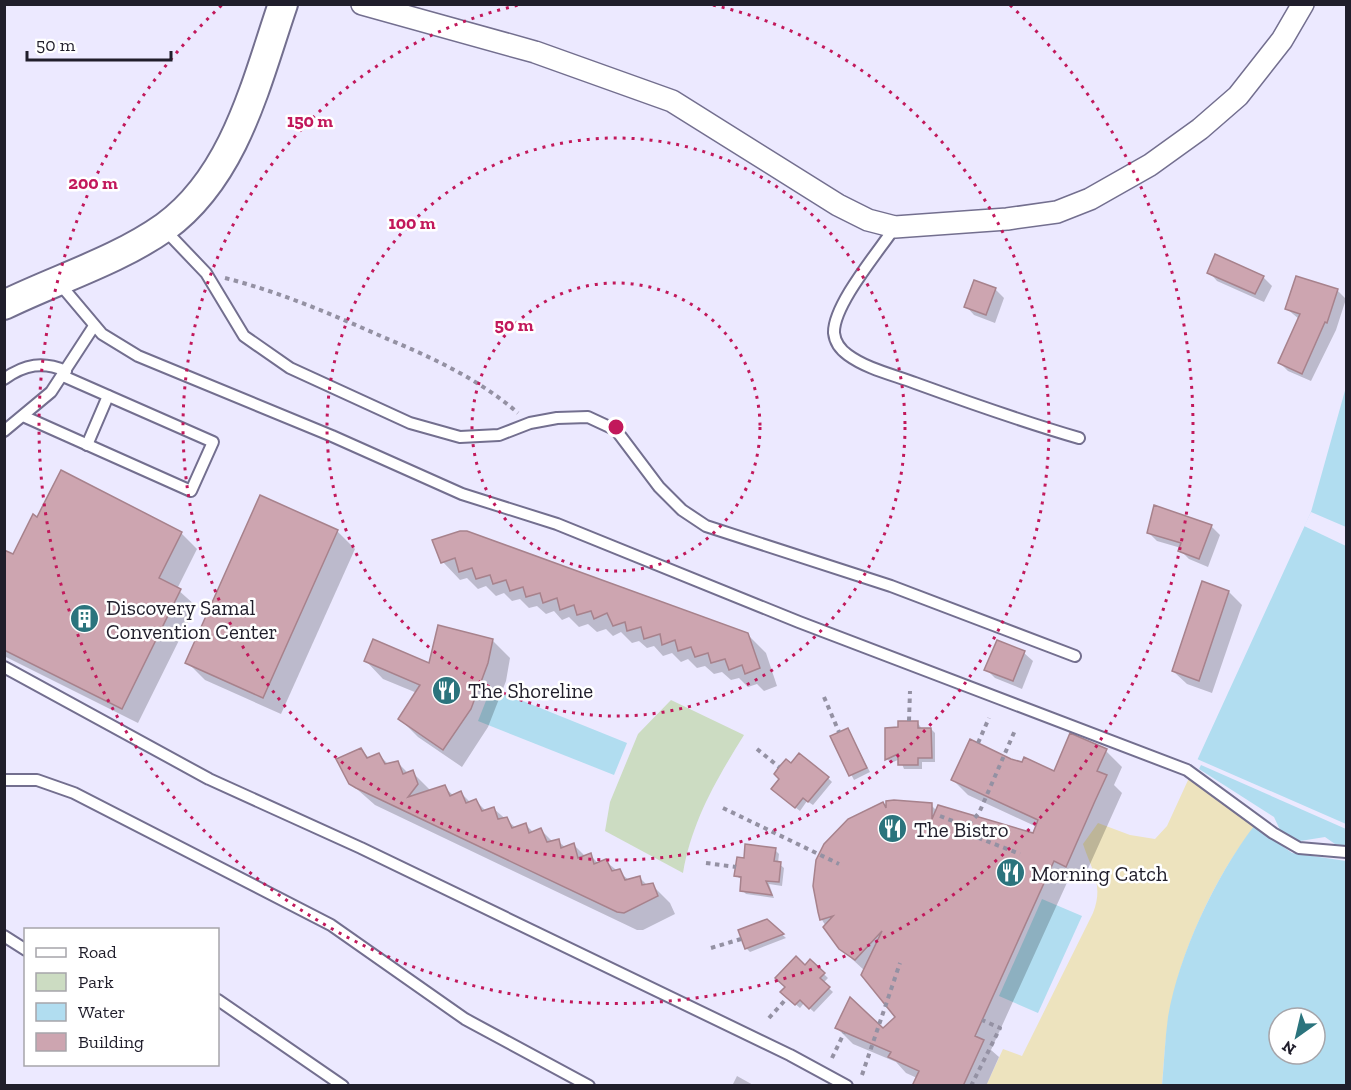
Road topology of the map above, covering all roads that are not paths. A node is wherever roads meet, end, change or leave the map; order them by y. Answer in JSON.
{"nodes":[{"id":1,"x":283,"y":4,"type":"edge"},
{"id":2,"x":362,"y":4,"type":"edge"},
{"id":3,"x":1303,"y":4,"type":"edge"},
{"id":4,"x":895,"y":227,"type":"junction"},
{"id":5,"x":163,"y":228,"type":"junction"},
{"id":6,"x":57,"y":280,"type":"junction"},
{"id":7,"x":4,"y":305,"type":"edge"},
{"id":8,"x":94,"y":326,"type":"junction"},
{"id":9,"x":65,"y":373,"type":"junction"},
{"id":10,"x":4,"y":379,"type":"edge"},
{"id":11,"x":108,"y":396,"type":"junction"},
{"id":12,"x":22,"y":416,"type":"junction"},
{"id":13,"x":4,"y":431,"type":"edge"},
{"id":14,"x":1079,"y":438,"type":"dead end"},
{"id":15,"x":87,"y":445,"type":"junction"},
{"id":16,"x":1075,"y":656,"type":"dead end"},
{"id":17,"x":4,"y":667,"type":"edge"},
{"id":18,"x":4,"y":780,"type":"edge"},
{"id":19,"x":1347,"y":852,"type":"edge"},
{"id":20,"x":4,"y":936,"type":"edge"},
{"id":21,"x":24,"y":949,"type":"edge"},
{"id":22,"x":219,"y":1001,"type":"edge"},
{"id":23,"x":343,"y":1086,"type":"edge"},
{"id":24,"x":589,"y":1086,"type":"edge"},
{"id":25,"x":847,"y":1086,"type":"edge"}],
"edges":[{"from":1,"to":5,"type":"main road"},
{"from":2,"to":4,"type":"street"},
{"from":3,"to":4,"type":"street"},
{"from":4,"to":14,"type":"lane"},
{"from":5,"to":6,"type":"main road"},
{"from":5,"to":16,"type":"lane"},
{"from":6,"to":7,"type":"main road"},
{"from":6,"to":8,"type":"lane"},
{"from":8,"to":9,"type":"lane"},
{"from":8,"to":19,"type":"lane"},
{"from":9,"to":10,"type":"lane"},
{"from":9,"to":11,"type":"lane"},
{"from":9,"to":12,"type":"lane"},
{"from":11,"to":15,"type":"lane"},
{"from":11,"to":15,"type":"lane"},
{"from":12,"to":13,"type":"lane"},
{"from":12,"to":15,"type":"lane"},
{"from":17,"to":25,"type":"lane"},
{"from":18,"to":24,"type":"lane"},
{"from":20,"to":21,"type":"lane"},
{"from":22,"to":23,"type":"lane"}]}
